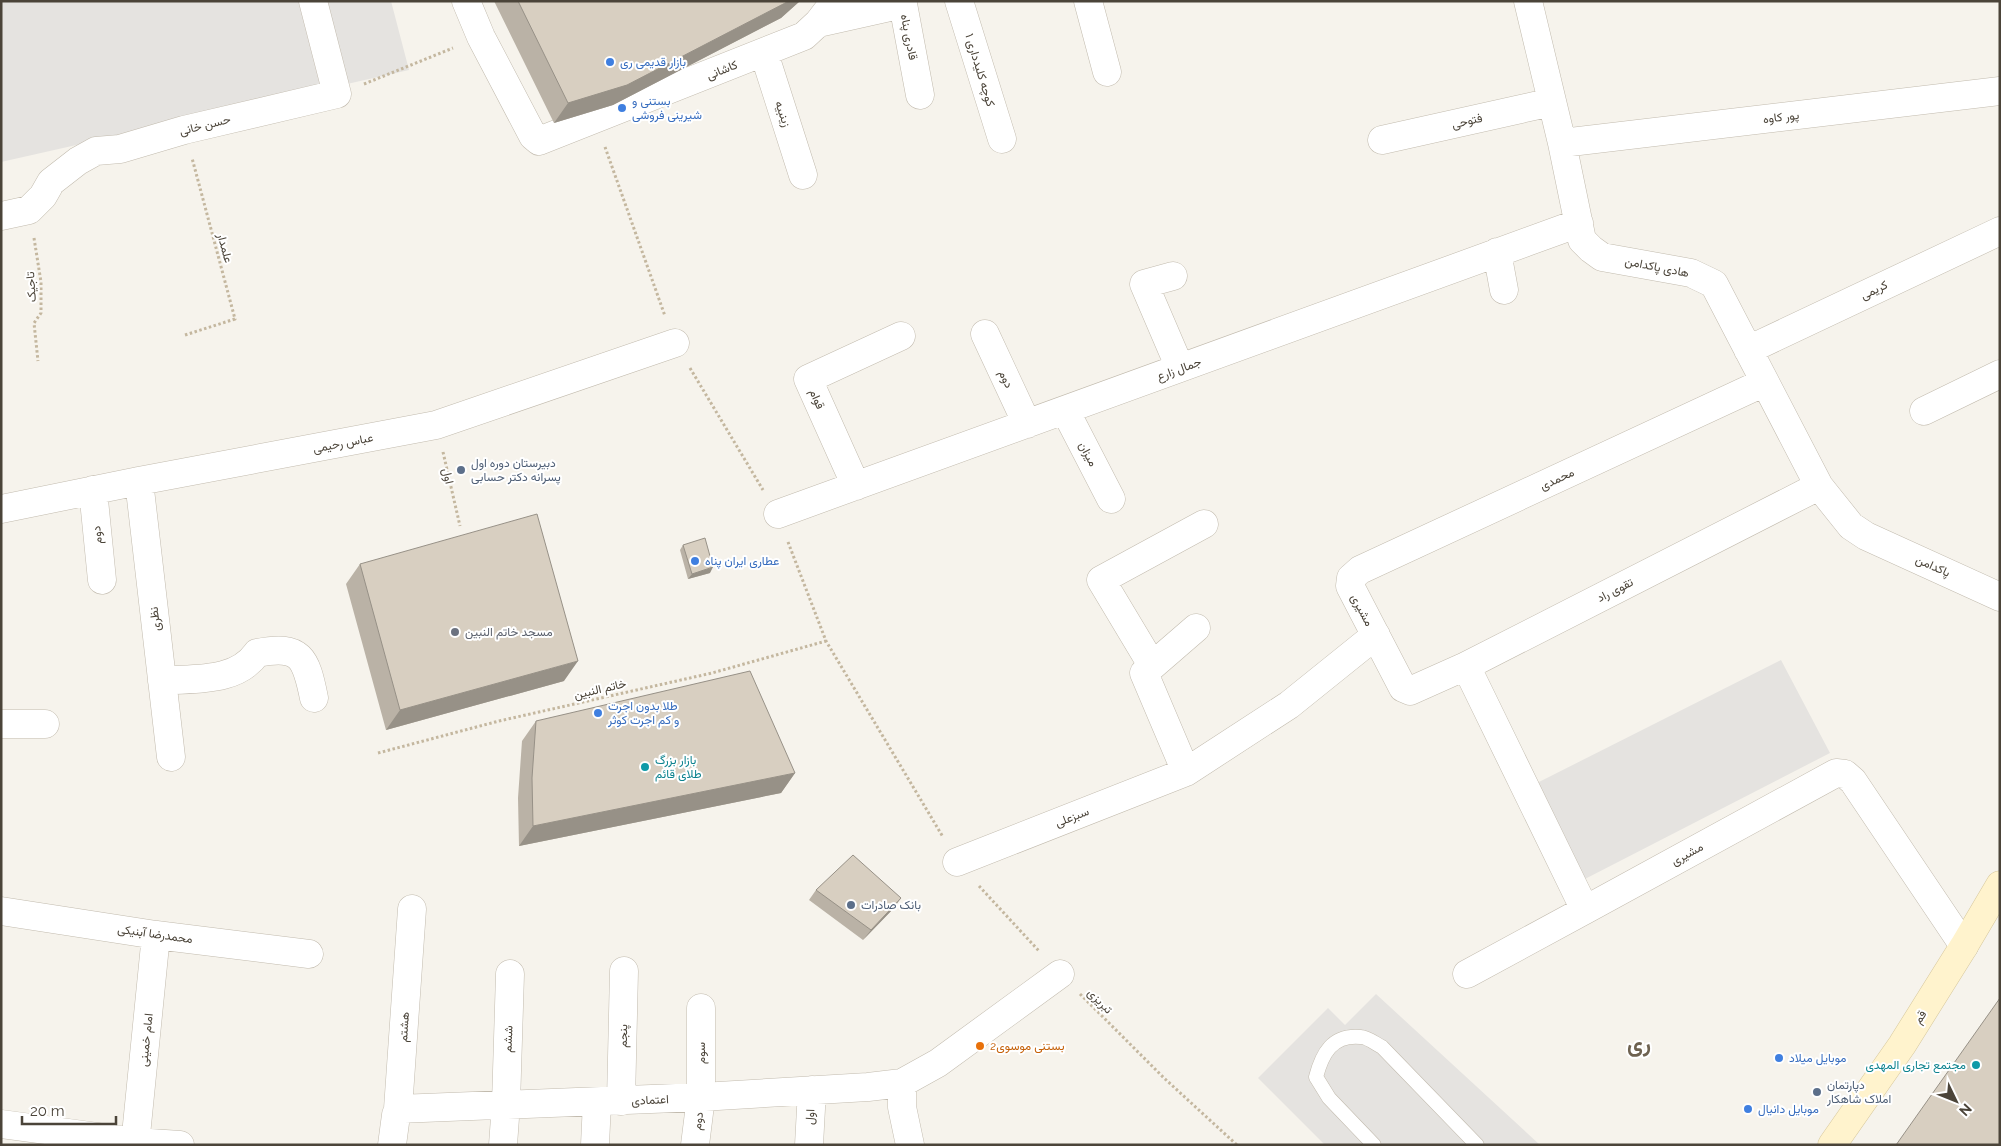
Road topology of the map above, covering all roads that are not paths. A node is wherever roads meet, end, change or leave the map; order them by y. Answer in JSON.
{"nodes":[{"id":1,"x":313,"y":1,"type":"edge"},
{"id":2,"x":466,"y":1,"type":"edge"},
{"id":3,"x":836,"y":1,"type":"edge"},
{"id":4,"x":959,"y":1,"type":"edge"},
{"id":5,"x":1088,"y":1,"type":"edge"},
{"id":6,"x":1528,"y":1,"type":"edge"},
{"id":7,"x":818,"y":23,"type":"junction"},
{"id":8,"x":764,"y":53,"type":"junction"},
{"id":9,"x":1108,"y":72,"type":"dead end"},
{"id":10,"x":2000,"y":91,"type":"edge"},
{"id":11,"x":920,"y":95,"type":"dead end"},
{"id":12,"x":1552,"y":102,"type":"junction"},
{"id":13,"x":1002,"y":138,"type":"dead end"},
{"id":14,"x":1382,"y":140,"type":"dead end"},
{"id":15,"x":1562,"y":143,"type":"junction"},
{"id":16,"x":803,"y":175,"type":"dead end"},
{"id":17,"x":1,"y":216,"type":"edge"},
{"id":18,"x":1579,"y":223,"type":"junction"},
{"id":19,"x":2000,"y":231,"type":"edge"},
{"id":20,"x":1497,"y":252,"type":"junction"},
{"id":21,"x":1173,"y":276,"type":"dead end"},
{"id":22,"x":1504,"y":290,"type":"dead end"},
{"id":23,"x":985,"y":334,"type":"dead end"},
{"id":24,"x":901,"y":336,"type":"dead end"},
{"id":25,"x":675,"y":342,"type":"dead end"},
{"id":26,"x":1748,"y":350,"type":"junction"},
{"id":27,"x":1180,"y":368,"type":"junction"},
{"id":28,"x":2000,"y":374,"type":"edge"},
{"id":29,"x":1765,"y":382,"type":"junction"},
{"id":30,"x":1065,"y":410,"type":"junction"},
{"id":31,"x":1924,"y":411,"type":"dead end"},
{"id":32,"x":1027,"y":424,"type":"junction"},
{"id":33,"x":139,"y":481,"type":"junction"},
{"id":34,"x":856,"y":486,"type":"junction"},
{"id":35,"x":1819,"y":486,"type":"junction"},
{"id":36,"x":93,"y":490,"type":"junction"},
{"id":37,"x":1111,"y":499,"type":"dead end"},
{"id":38,"x":1,"y":509,"type":"edge"},
{"id":39,"x":778,"y":514,"type":"dead end"},
{"id":40,"x":1204,"y":524,"type":"dead end"},
{"id":41,"x":1866,"y":536,"type":"joint"},
{"id":42,"x":1351,"y":578,"type":"joint"},
{"id":43,"x":102,"y":580,"type":"dead end"},
{"id":44,"x":2000,"y":597,"type":"edge"},
{"id":45,"x":1196,"y":628,"type":"dead end"},
{"id":46,"x":1376,"y":635,"type":"junction"},
{"id":47,"x":1152,"y":665,"type":"junction"},
{"id":48,"x":1466,"y":666,"type":"junction"},
{"id":49,"x":162,"y":681,"type":"junction"},
{"id":50,"x":1410,"y":691,"type":"joint"},
{"id":51,"x":314,"y":698,"type":"dead end"},
{"id":52,"x":1,"y":724,"type":"edge"},
{"id":53,"x":44,"y":724,"type":"dead end"},
{"id":54,"x":171,"y":757,"type":"dead end"},
{"id":55,"x":1186,"y":772,"type":"junction"},
{"id":56,"x":957,"y":862,"type":"road end"},
{"id":57,"x":2000,"y":885,"type":"edge"},
{"id":58,"x":412,"y":909,"type":"dead end"},
{"id":59,"x":1585,"y":910,"type":"junction"},
{"id":60,"x":1,"y":911,"type":"edge"},
{"id":61,"x":156,"y":935,"type":"junction"},
{"id":62,"x":1964,"y":946,"type":"junction"},
{"id":63,"x":309,"y":954,"type":"dead end"},
{"id":64,"x":624,"y":971,"type":"dead end"},
{"id":65,"x":510,"y":974,"type":"dead end"},
{"id":66,"x":1060,"y":974,"type":"road end"},
{"id":67,"x":1467,"y":974,"type":"dead end"},
{"id":68,"x":701,"y":1008,"type":"dead end"},
{"id":69,"x":902,"y":1083,"type":"junction"},
{"id":70,"x":812,"y":1090,"type":"junction"},
{"id":71,"x":701,"y":1097,"type":"junction"},
{"id":72,"x":609,"y":1102,"type":"junction"},
{"id":73,"x":506,"y":1104,"type":"junction"},
{"id":74,"x":398,"y":1109,"type":"junction"},
{"id":75,"x":1,"y":1124,"type":"edge"},
{"id":76,"x":135,"y":1143,"type":"edge"},
{"id":77,"x":180,"y":1145,"type":"edge"},
{"id":78,"x":392,"y":1145,"type":"edge"},
{"id":79,"x":503,"y":1145,"type":"edge"},
{"id":80,"x":595,"y":1145,"type":"edge"},
{"id":81,"x":695,"y":1145,"type":"edge"},
{"id":82,"x":809,"y":1145,"type":"edge"},
{"id":83,"x":910,"y":1145,"type":"edge"},
{"id":84,"x":1374,"y":1145,"type":"edge"},
{"id":85,"x":1477,"y":1145,"type":"edge"},
{"id":86,"x":1832,"y":1145,"type":"edge"}],
"edges":[{"from":1,"to":17,"type":"street","name":"حسن خانی"},
{"from":2,"to":8,"type":"street","name":"کاشانی"},
{"from":3,"to":7,"type":"street","name":"کاشانی"},
{"from":4,"to":13,"type":"street","name":"کوچه کلیدداری ۱"},
{"from":5,"to":9,"type":"street"},
{"from":6,"to":12,"type":"street","name":"هادی پاکدامن"},
{"from":7,"to":8,"type":"street","name":"کاشانی"},
{"from":7,"to":11,"type":"street","name":"قادری پناه"},
{"from":8,"to":16,"type":"street","name":"زینبیه"},
{"from":10,"to":15,"type":"street","name":"پور کاوه"},
{"from":12,"to":14,"type":"street","name":"فتوحی"},
{"from":12,"to":15,"type":"street","name":"هادی پاکدامن"},
{"from":15,"to":18,"type":"street","name":"هادی پاکدامن"},
{"from":18,"to":20,"type":"street","name":"جمال زارع"},
{"from":18,"to":26,"type":"street","name":"هادی پاکدامن"},
{"from":19,"to":26,"type":"street","name":"کریمی"},
{"from":20,"to":22,"type":"street"},
{"from":20,"to":27,"type":"street","name":"جمال زارع"},
{"from":21,"to":27,"type":"street"},
{"from":23,"to":32,"type":"street","name":"دوم"},
{"from":24,"to":34,"type":"street","name":"قوام"},
{"from":25,"to":33,"type":"street","name":"عباس رحیمی"},
{"from":26,"to":29,"type":"street","name":"هادی پاکدامن"},
{"from":27,"to":30,"type":"street","name":"جمال زارع"},
{"from":28,"to":31,"type":"street"},
{"from":29,"to":35,"type":"street","name":"هادی پاکدامن"},
{"from":29,"to":42,"type":"street","name":"محمدی"},
{"from":30,"to":32,"type":"street","name":"جمال زارع"},
{"from":30,"to":37,"type":"street","name":"میزان"},
{"from":32,"to":34,"type":"street","name":"جمال زارع"},
{"from":33,"to":36,"type":"street","name":"عباس رحیمی"},
{"from":33,"to":49,"type":"street","name":"نظری"},
{"from":34,"to":39,"type":"street","name":"جمال زارع"},
{"from":35,"to":41,"type":"street","name":"هادی پاکدامن"},
{"from":35,"to":48,"type":"street","name":"تقوی راد"},
{"from":36,"to":38,"type":"street","name":"عباس رحیمی"},
{"from":36,"to":43,"type":"street","name":"دوم"},
{"from":40,"to":47,"type":"street"},
{"from":41,"to":44,"type":"street","name":"پاکدامن"},
{"from":42,"to":46,"type":"street","name":"مشیری"},
{"from":45,"to":47,"type":"street"},
{"from":46,"to":50,"type":"street","name":"مشیری"},
{"from":46,"to":55,"type":"street","name":"سبزعلی"},
{"from":47,"to":55,"type":"street"},
{"from":48,"to":50,"type":"street","name":"تقوی راد"},
{"from":48,"to":59,"type":"street"},
{"from":49,"to":51,"type":"street"},
{"from":49,"to":54,"type":"street","name":"نظری"},
{"from":52,"to":53,"type":"street"},
{"from":55,"to":56,"type":"street","name":"سبزعلی"},
{"from":57,"to":62,"type":"main road","name":"قم"},
{"from":58,"to":74,"type":"street","name":"هشتم"},
{"from":59,"to":62,"type":"street","name":"مشیری"},
{"from":59,"to":67,"type":"street"},
{"from":60,"to":61,"type":"street","name":"محمدرضا آبنیکی"},
{"from":61,"to":63,"type":"street","name":"محمدرضا آبنیکی"},
{"from":61,"to":76,"type":"street","name":"امام خمینی"},
{"from":62,"to":86,"type":"main road","name":"قم"},
{"from":64,"to":72,"type":"street","name":"پنجم"},
{"from":65,"to":73,"type":"street","name":"ششم"},
{"from":66,"to":69,"type":"street","name":"اعتمادی"},
{"from":68,"to":71,"type":"street","name":"سوم"},
{"from":69,"to":70,"type":"street","name":"اعتمادی"},
{"from":69,"to":83,"type":"street"},
{"from":70,"to":71,"type":"street","name":"اعتمادی"},
{"from":70,"to":82,"type":"street","name":"اول"},
{"from":71,"to":72,"type":"street","name":"اعتمادی"},
{"from":71,"to":81,"type":"street","name":"دوم"},
{"from":72,"to":73,"type":"street","name":"اعتمادی"},
{"from":72,"to":80,"type":"street","name":"پنجم"},
{"from":73,"to":74,"type":"street","name":"اعتمادی"},
{"from":73,"to":79,"type":"street","name":"ششم"},
{"from":74,"to":78,"type":"street","name":"هشتم"},
{"from":75,"to":76,"type":"street"},
{"from":76,"to":77,"type":"street"},
{"from":84,"to":85,"type":"lane"}]}
